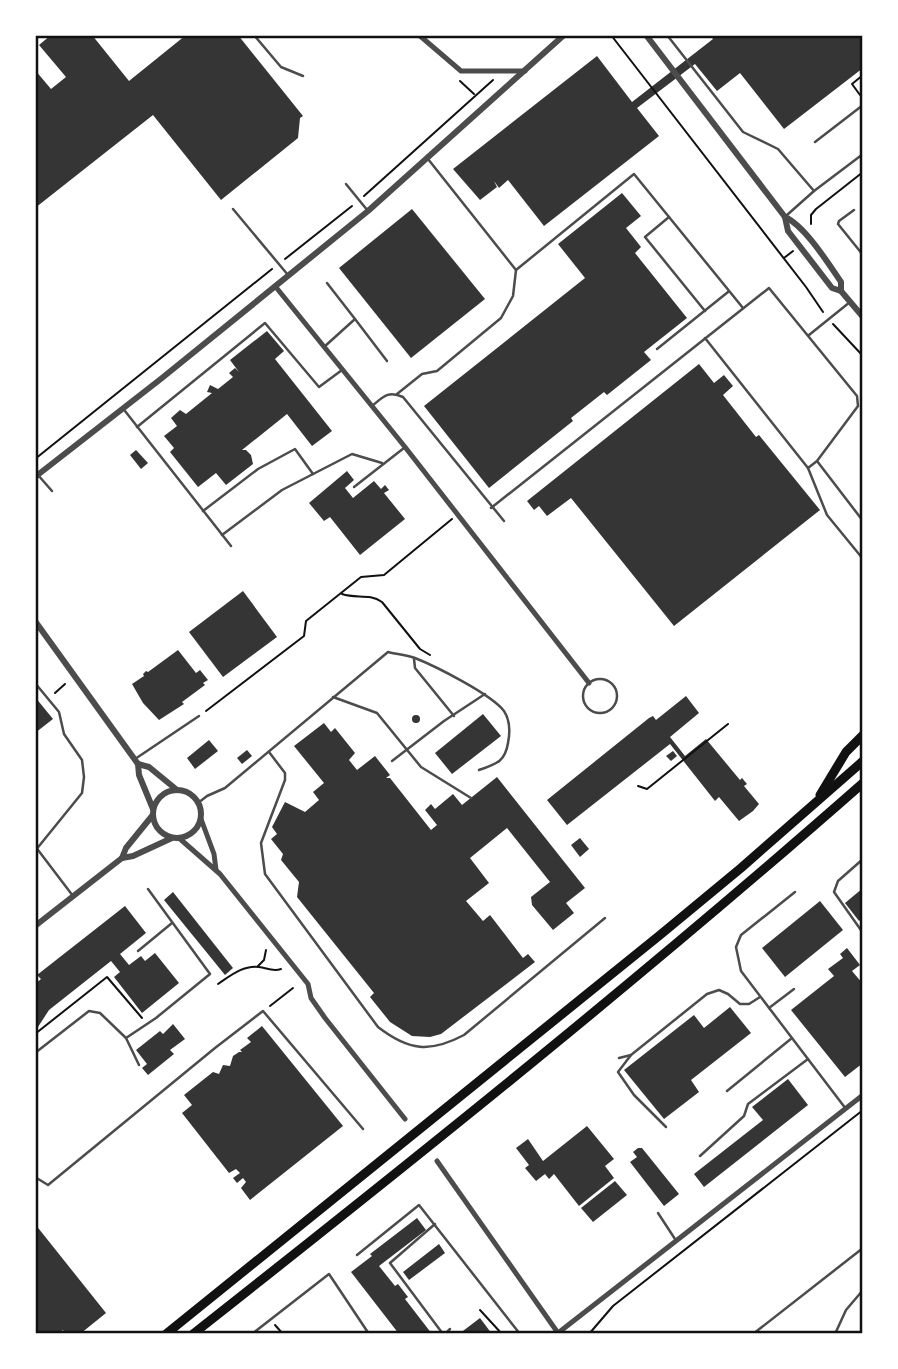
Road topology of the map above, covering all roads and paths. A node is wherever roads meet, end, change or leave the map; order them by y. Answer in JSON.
{"nodes":[{"id":1,"x":254,"y":35,"type":"edge"},
{"id":2,"x":419,"y":35,"type":"edge"},
{"id":3,"x":564,"y":35,"type":"edge"},
{"id":4,"x":611,"y":35,"type":"edge"},
{"id":5,"x":646,"y":35,"type":"edge"},
{"id":6,"x":667,"y":35,"type":"edge"},
{"id":7,"x":525,"y":71,"type":"junction"},
{"id":8,"x":502,"y":72,"type":"junction"},
{"id":9,"x":863,"y":75,"type":"edge"},
{"id":10,"x":303,"y":76,"type":"dead end"},
{"id":11,"x":459,"y":79,"type":"dead end"},
{"id":12,"x":860,"y":95,"type":"dead end"},
{"id":13,"x":475,"y":96,"type":"junction"},
{"id":14,"x":863,"y":105,"type":"edge"},
{"id":15,"x":815,"y":142,"type":"dead end"},
{"id":16,"x":863,"y":154,"type":"edge"},
{"id":17,"x":428,"y":159,"type":"junction"},
{"id":18,"x":863,"y":172,"type":"edge"},
{"id":19,"x":346,"y":184,"type":"dead end"},
{"id":20,"x":814,"y":191,"type":"junction"},
{"id":21,"x":359,"y":200,"type":"junction"},
{"id":22,"x":233,"y":209,"type":"dead end"},
{"id":23,"x":854,"y":209,"type":"dead end"},
{"id":24,"x":368,"y":211,"type":"junction"},
{"id":25,"x":669,"y":217,"type":"junction"},
{"id":26,"x":785,"y":217,"type":"junction"},
{"id":27,"x":811,"y":225,"type":"dead end"},
{"id":28,"x":794,"y":250,"type":"dead end"},
{"id":29,"x":863,"y":255,"type":"edge"},
{"id":30,"x":783,"y":258,"type":"junction"},
{"id":31,"x":279,"y":264,"type":"junction"},
{"id":32,"x":516,"y":270,"type":"junction"},
{"id":33,"x":288,"y":275,"type":"junction"},
{"id":34,"x":327,"y":283,"type":"dead end"},
{"id":35,"x":275,"y":286,"type":"junction"},
{"id":36,"x":729,"y":291,"type":"junction"},
{"id":37,"x":842,"y":291,"type":"junction"},
{"id":38,"x":850,"y":302,"type":"junction"},
{"id":39,"x":743,"y":308,"type":"junction"},
{"id":40,"x":705,"y":311,"type":"junction"},
{"id":41,"x":863,"y":317,"type":"edge"},
{"id":42,"x":355,"y":319,"type":"junction"},
{"id":43,"x":827,"y":319,"type":"junction"},
{"id":44,"x":808,"y":336,"type":"junction"},
{"id":45,"x":705,"y":338,"type":"junction"},
{"id":46,"x":324,"y":347,"type":"junction"},
{"id":47,"x":657,"y":349,"type":"dead end"},
{"id":48,"x":863,"y":356,"type":"edge"},
{"id":49,"x":387,"y":360,"type":"dead end"},
{"id":50,"x":342,"y":370,"type":"junction"},
{"id":51,"x":397,"y":394,"type":"junction"},
{"id":52,"x":372,"y":406,"type":"junction"},
{"id":53,"x":123,"y":408,"type":"junction"},
{"id":54,"x":137,"y":426,"type":"junction"},
{"id":55,"x":405,"y":447,"type":"junction"},
{"id":56,"x":35,"y":458,"type":"edge"},
{"id":57,"x":817,"y":461,"type":"junction"},
{"id":58,"x":382,"y":463,"type":"junction"},
{"id":59,"x":808,"y":468,"type":"junction"},
{"id":60,"x":313,"y":474,"type":"junction"},
{"id":61,"x":37,"y":476,"type":"edge"},
{"id":62,"x":354,"y":487,"type":"dead end"},
{"id":63,"x":52,"y":491,"type":"dead end"},
{"id":64,"x":491,"y":508,"type":"junction"},
{"id":65,"x":203,"y":510,"type":"junction"},
{"id":66,"x":457,"y":514,"type":"junction"},
{"id":67,"x":504,"y":521,"type":"dead end"},
{"id":68,"x":863,"y":521,"type":"edge"},
{"id":69,"x":222,"y":535,"type":"junction"},
{"id":70,"x":230,"y":546,"type":"dead end"},
{"id":71,"x":863,"y":559,"type":"edge"},
{"id":72,"x":341,"y":593,"type":"junction"},
{"id":73,"x":35,"y":621,"type":"edge"},
{"id":74,"x":430,"y":655,"type":"dead end"},
{"id":75,"x":414,"y":658,"type":"junction"},
{"id":76,"x":589,"y":682,"type":"junction"},
{"id":77,"x":35,"y":683,"type":"edge"},
{"id":78,"x":65,"y":684,"type":"dead end"},
{"id":79,"x":55,"y":693,"type":"dead end"},
{"id":80,"x":485,"y":694,"type":"junction"},
{"id":81,"x":333,"y":697,"type":"junction"},
{"id":82,"x":199,"y":716,"type":"joint"},
{"id":83,"x":454,"y":716,"type":"junction"},
{"id":84,"x":728,"y":724,"type":"dead end"},
{"id":85,"x":863,"y":735,"type":"edge"},
{"id":86,"x":269,"y":752,"type":"junction"},
{"id":87,"x":137,"y":761,"type":"junction"},
{"id":88,"x":392,"y":761,"type":"dead end"},
{"id":89,"x":863,"y":761,"type":"edge"},
{"id":90,"x":479,"y":770,"type":"dead end"},
{"id":91,"x":863,"y":783,"type":"edge"},
{"id":92,"x":638,"y":786,"type":"dead end"},
{"id":93,"x":177,"y":790,"type":"junction"},
{"id":94,"x":471,"y":798,"type":"dead end"},
{"id":95,"x":198,"y":803,"type":"junction"},
{"id":96,"x":814,"y":805,"type":"junction"},
{"id":97,"x":153,"y":813,"type":"junction"},
{"id":98,"x":201,"y":818,"type":"junction"},
{"id":99,"x":175,"y":838,"type":"junction"},
{"id":100,"x":36,"y":849,"type":"edge"},
{"id":101,"x":122,"y":858,"type":"junction"},
{"id":102,"x":863,"y":859,"type":"edge"},
{"id":103,"x":216,"y":870,"type":"junction"},
{"id":104,"x":148,"y":889,"type":"dead end"},
{"id":105,"x":795,"y":892,"type":"dead end"},
{"id":106,"x":73,"y":895,"type":"junction"},
{"id":107,"x":605,"y":918,"type":"dead end"},
{"id":108,"x":172,"y":923,"type":"junction"},
{"id":109,"x":35,"y":926,"type":"edge"},
{"id":110,"x":863,"y":933,"type":"edge"},
{"id":111,"x":266,"y":950,"type":"dead end"},
{"id":112,"x":138,"y":951,"type":"dead end"},
{"id":113,"x":257,"y":967,"type":"junction"},
{"id":114,"x":281,"y":969,"type":"dead end"},
{"id":115,"x":218,"y":984,"type":"dead end"},
{"id":116,"x":293,"y":988,"type":"dead end"},
{"id":117,"x":794,"y":989,"type":"dead end"},
{"id":118,"x":760,"y":998,"type":"junction"},
{"id":119,"x":769,"y":1008,"type":"junction"},
{"id":120,"x":263,"y":1012,"type":"junction"},
{"id":121,"x":126,"y":1038,"type":"junction"},
{"id":122,"x":792,"y":1038,"type":"junction"},
{"id":123,"x":35,"y":1053,"type":"edge"},
{"id":124,"x":631,"y":1055,"type":"junction"},
{"id":125,"x":619,"y":1058,"type":"dead end"},
{"id":126,"x":808,"y":1059,"type":"junction"},
{"id":127,"x":139,"y":1065,"type":"dead end"},
{"id":128,"x":727,"y":1091,"type":"dead end"},
{"id":129,"x":863,"y":1095,"type":"edge"},
{"id":130,"x":846,"y":1109,"type":"junction"},
{"id":131,"x":863,"y":1110,"type":"edge"},
{"id":132,"x":405,"y":1119,"type":"dead end"},
{"id":133,"x":666,"y":1128,"type":"dead end"},
{"id":134,"x":363,"y":1129,"type":"dead end"},
{"id":135,"x":700,"y":1156,"type":"dead end"},
{"id":136,"x":437,"y":1161,"type":"dead end"},
{"id":137,"x":35,"y":1177,"type":"edge"},
{"id":138,"x":658,"y":1213,"type":"dead end"},
{"id":139,"x":435,"y":1224,"type":"junction"},
{"id":140,"x":677,"y":1242,"type":"junction"},
{"id":141,"x":863,"y":1248,"type":"edge"},
{"id":142,"x":357,"y":1255,"type":"dead end"},
{"id":143,"x":863,"y":1290,"type":"edge"},
{"id":144,"x":480,"y":1310,"type":"dead end"},
{"id":145,"x":268,"y":1323,"type":"junction"},
{"id":146,"x":450,"y":1329,"type":"dead end"},
{"id":147,"x":288,"y":1332,"type":"edge"},
{"id":148,"x":368,"y":1332,"type":"edge"},
{"id":149,"x":558,"y":1333,"type":"edge"},
{"id":150,"x":166,"y":1334,"type":"edge"},
{"id":151,"x":193,"y":1334,"type":"edge"},
{"id":152,"x":252,"y":1334,"type":"edge"},
{"id":153,"x":361,"y":1334,"type":"edge"},
{"id":154,"x":444,"y":1334,"type":"edge"},
{"id":155,"x":502,"y":1334,"type":"edge"},
{"id":156,"x":520,"y":1334,"type":"edge"},
{"id":157,"x":589,"y":1334,"type":"edge"},
{"id":158,"x":753,"y":1334,"type":"edge"},
{"id":159,"x":835,"y":1334,"type":"edge"}],
"edges":[{"from":1,"to":10,"type":"lane"},
{"from":2,"to":8,"type":"street"},
{"from":3,"to":7,"type":"street"},
{"from":4,"to":30,"type":"path"},
{"from":5,"to":26,"type":"street"},
{"from":6,"to":20,"type":"lane"},
{"from":7,"to":8,"type":"street"},
{"from":7,"to":17,"type":"street"},
{"from":8,"to":13,"type":"path"},
{"from":9,"to":12,"type":"path"},
{"from":11,"to":13,"type":"path"},
{"from":13,"to":21,"type":"path"},
{"from":14,"to":15,"type":"lane"},
{"from":16,"to":20,"type":"lane"},
{"from":17,"to":24,"type":"street"},
{"from":17,"to":32,"type":"lane"},
{"from":18,"to":27,"type":"path"},
{"from":19,"to":21,"type":"lane"},
{"from":20,"to":26,"type":"lane"},
{"from":21,"to":24,"type":"lane"},
{"from":21,"to":31,"type":"path"},
{"from":22,"to":31,"type":"lane"},
{"from":23,"to":29,"type":"lane"},
{"from":24,"to":33,"type":"street"},
{"from":25,"to":32,"type":"lane"},
{"from":25,"to":36,"type":"lane"},
{"from":25,"to":40,"type":"lane"},
{"from":26,"to":37,"type":"street"},
{"from":26,"to":37,"type":"street"},
{"from":28,"to":30,"type":"path"},
{"from":30,"to":43,"type":"path"},
{"from":31,"to":33,"type":"lane"},
{"from":31,"to":56,"type":"path"},
{"from":32,"to":51,"type":"lane"},
{"from":33,"to":35,"type":"street"},
{"from":34,"to":42,"type":"lane"},
{"from":35,"to":46,"type":"street"},
{"from":35,"to":53,"type":"street"},
{"from":36,"to":39,"type":"lane"},
{"from":36,"to":40,"type":"lane"},
{"from":37,"to":38,"type":"street"},
{"from":38,"to":41,"type":"street"},
{"from":38,"to":43,"type":"lane"},
{"from":39,"to":44,"type":"lane"},
{"from":39,"to":45,"type":"lane"},
{"from":40,"to":47,"type":"lane"},
{"from":42,"to":46,"type":"lane"},
{"from":42,"to":49,"type":"lane"},
{"from":43,"to":44,"type":"lane"},
{"from":43,"to":48,"type":"path"},
{"from":44,"to":57,"type":"lane"},
{"from":45,"to":59,"type":"lane"},
{"from":45,"to":64,"type":"lane"},
{"from":46,"to":50,"type":"street"},
{"from":50,"to":52,"type":"street"},
{"from":50,"to":54,"type":"lane"},
{"from":51,"to":52,"type":"lane"},
{"from":51,"to":64,"type":"lane"},
{"from":52,"to":55,"type":"street"},
{"from":53,"to":54,"type":"lane"},
{"from":53,"to":61,"type":"street"},
{"from":54,"to":65,"type":"lane"},
{"from":55,"to":58,"type":"lane"},
{"from":55,"to":66,"type":"street"},
{"from":57,"to":59,"type":"lane"},
{"from":57,"to":68,"type":"lane"},
{"from":58,"to":60,"type":"lane"},
{"from":58,"to":62,"type":"lane"},
{"from":59,"to":71,"type":"lane"},
{"from":60,"to":65,"type":"lane"},
{"from":60,"to":69,"type":"lane"},
{"from":61,"to":63,"type":"lane"},
{"from":64,"to":67,"type":"lane"},
{"from":65,"to":69,"type":"lane"},
{"from":66,"to":72,"type":"path"},
{"from":66,"to":76,"type":"street"},
{"from":69,"to":70,"type":"lane"},
{"from":72,"to":74,"type":"path"},
{"from":72,"to":82,"type":"path"},
{"from":73,"to":87,"type":"street"},
{"from":75,"to":80,"type":"lane"},
{"from":75,"to":81,"type":"lane"},
{"from":75,"to":83,"type":"lane"},
{"from":76,"to":76,"type":"lane"},
{"from":77,"to":100,"type":"lane"},
{"from":78,"to":79,"type":"path"},
{"from":80,"to":83,"type":"lane"},
{"from":80,"to":90,"type":"lane"},
{"from":81,"to":86,"type":"lane"},
{"from":81,"to":94,"type":"lane"},
{"from":82,"to":87,"type":"lane"},
{"from":83,"to":88,"type":"lane"},
{"from":84,"to":92,"type":"path"},
{"from":85,"to":96,"type":"highway"},
{"from":86,"to":95,"type":"lane"},
{"from":86,"to":107,"type":"lane"},
{"from":87,"to":93,"type":"street"},
{"from":87,"to":97,"type":"street"},
{"from":89,"to":96,"type":"highway"},
{"from":91,"to":151,"type":"highway"},
{"from":93,"to":95,"type":"street"},
{"from":93,"to":97,"type":"street"},
{"from":95,"to":98,"type":"street"},
{"from":96,"to":150,"type":"highway"},
{"from":97,"to":99,"type":"street"},
{"from":97,"to":101,"type":"street"},
{"from":98,"to":99,"type":"street"},
{"from":98,"to":103,"type":"street"},
{"from":99,"to":101,"type":"street"},
{"from":99,"to":103,"type":"street"},
{"from":100,"to":106,"type":"lane"},
{"from":101,"to":106,"type":"street"},
{"from":102,"to":110,"type":"lane"},
{"from":103,"to":132,"type":"street"},
{"from":104,"to":108,"type":"lane"},
{"from":105,"to":118,"type":"lane"},
{"from":106,"to":109,"type":"street"},
{"from":108,"to":112,"type":"lane"},
{"from":108,"to":121,"type":"lane"},
{"from":111,"to":113,"type":"path"},
{"from":113,"to":114,"type":"path"},
{"from":113,"to":115,"type":"path"},
{"from":116,"to":120,"type":"path"},
{"from":117,"to":119,"type":"lane"},
{"from":118,"to":119,"type":"lane"},
{"from":118,"to":124,"type":"lane"},
{"from":119,"to":122,"type":"lane"},
{"from":120,"to":134,"type":"lane"},
{"from":120,"to":137,"type":"lane"},
{"from":121,"to":123,"type":"lane"},
{"from":121,"to":127,"type":"lane"},
{"from":122,"to":126,"type":"lane"},
{"from":122,"to":128,"type":"lane"},
{"from":124,"to":125,"type":"lane"},
{"from":124,"to":133,"type":"lane"},
{"from":126,"to":130,"type":"lane"},
{"from":126,"to":135,"type":"lane"},
{"from":129,"to":130,"type":"street"},
{"from":130,"to":140,"type":"street"},
{"from":131,"to":157,"type":"path"},
{"from":136,"to":149,"type":"street"},
{"from":138,"to":140,"type":"lane"},
{"from":139,"to":142,"type":"lane"},
{"from":139,"to":154,"type":"lane"},
{"from":139,"to":156,"type":"lane"},
{"from":140,"to":149,"type":"street"},
{"from":141,"to":158,"type":"lane"},
{"from":143,"to":159,"type":"lane"},
{"from":144,"to":155,"type":"path"},
{"from":145,"to":147,"type":"path"},
{"from":145,"to":148,"type":"lane"},
{"from":145,"to":152,"type":"lane"},
{"from":146,"to":154,"type":"lane"},
{"from":148,"to":153,"type":"lane"}]}
